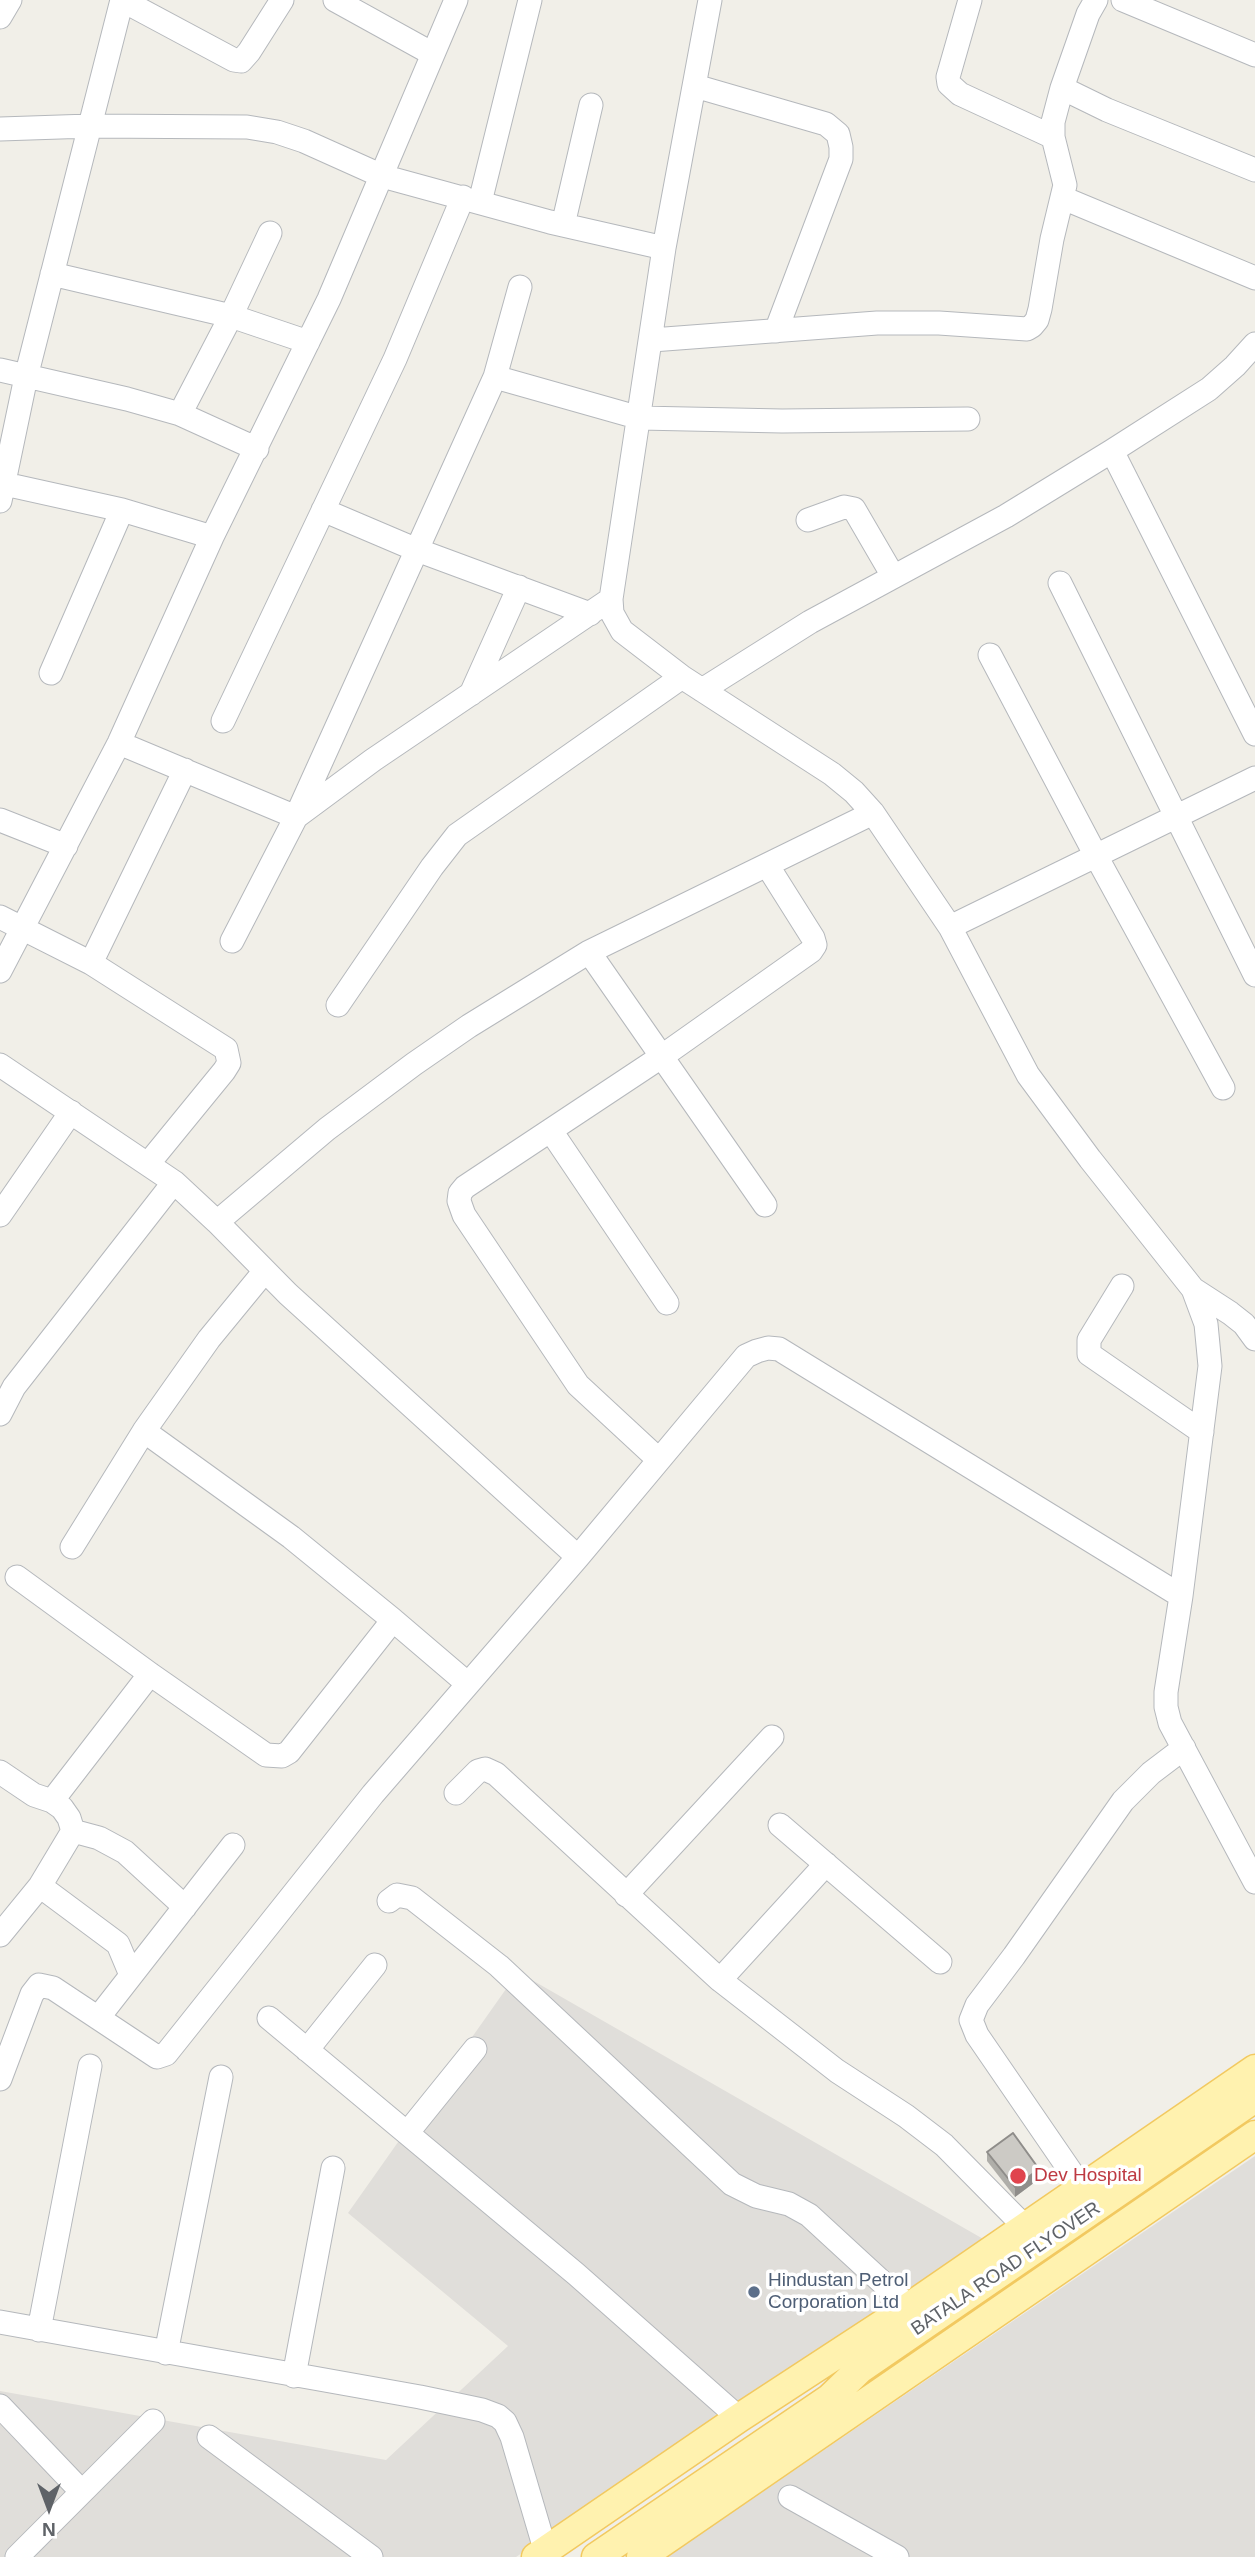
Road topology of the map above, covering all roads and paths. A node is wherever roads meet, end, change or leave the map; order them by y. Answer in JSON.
{"nodes":[{"id":1,"x":10,"y":0,"type":"edge"},
{"id":2,"x":122,"y":0,"type":"edge"},
{"id":3,"x":282,"y":0,"type":"edge"},
{"id":4,"x":335,"y":0,"type":"edge"},
{"id":5,"x":456,"y":0,"type":"edge"},
{"id":6,"x":530,"y":0,"type":"edge"},
{"id":7,"x":710,"y":0,"type":"edge"},
{"id":8,"x":970,"y":0,"type":"edge"},
{"id":9,"x":1096,"y":0,"type":"edge"},
{"id":10,"x":1124,"y":0,"type":"edge"},
{"id":11,"x":0,"y":17,"type":"edge"},
{"id":12,"x":431,"y":53,"type":"junction"},
{"id":13,"x":1255,"y":55,"type":"edge"},
{"id":14,"x":695,"y":86,"type":"junction"},
{"id":15,"x":1062,"y":88,"type":"junction"},
{"id":16,"x":591,"y":104,"type":"dead end"},
{"id":17,"x":90,"y":126,"type":"junction"},
{"id":18,"x":0,"y":129,"type":"edge"},
{"id":19,"x":1053,"y":137,"type":"junction"},
{"id":20,"x":1255,"y":170,"type":"edge"},
{"id":21,"x":382,"y":176,"type":"junction"},
{"id":22,"x":1063,"y":198,"type":"junction"},
{"id":23,"x":471,"y":200,"type":"junction"},
{"id":24,"x":563,"y":225,"type":"junction"},
{"id":25,"x":270,"y":233,"type":"dead end"},
{"id":26,"x":664,"y":248,"type":"junction"},
{"id":27,"x":52,"y":274,"type":"junction"},
{"id":28,"x":1255,"y":278,"type":"edge"},
{"id":29,"x":520,"y":287,"type":"dead end"},
{"id":30,"x":231,"y":316,"type":"junction"},
{"id":31,"x":776,"y":331,"type":"junction"},
{"id":32,"x":652,"y":340,"type":"junction"},
{"id":33,"x":308,"y":341,"type":"junction"},
{"id":34,"x":1255,"y":344,"type":"edge"},
{"id":35,"x":0,"y":370,"type":"edge"},
{"id":36,"x":26,"y":377,"type":"junction"},
{"id":37,"x":495,"y":377,"type":"junction"},
{"id":38,"x":180,"y":414,"type":"junction"},
{"id":39,"x":640,"y":418,"type":"junction"},
{"id":40,"x":968,"y":419,"type":"dead end"},
{"id":41,"x":257,"y":449,"type":"junction"},
{"id":42,"x":1112,"y":451,"type":"junction"},
{"id":43,"x":2,"y":489,"type":"edge"},
{"id":44,"x":122,"y":510,"type":"junction"},
{"id":45,"x":323,"y":510,"type":"junction"},
{"id":46,"x":808,"y":520,"type":"dead end"},
{"id":47,"x":212,"y":537,"type":"junction"},
{"id":48,"x":417,"y":550,"type":"junction"},
{"id":49,"x":893,"y":576,"type":"junction"},
{"id":50,"x":1060,"y":583,"type":"dead end"},
{"id":51,"x":519,"y":587,"type":"junction"},
{"id":52,"x":611,"y":599,"type":"junction"},
{"id":53,"x":590,"y":614,"type":"junction"},
{"id":54,"x":990,"y":655,"type":"dead end"},
{"id":55,"x":51,"y":673,"type":"dead end"},
{"id":56,"x":682,"y":677,"type":"junction"},
{"id":57,"x":702,"y":690,"type":"junction"},
{"id":58,"x":471,"y":694,"type":"junction"},
{"id":59,"x":223,"y":721,"type":"dead end"},
{"id":60,"x":1255,"y":734,"type":"edge"},
{"id":61,"x":119,"y":743,"type":"junction"},
{"id":62,"x":185,"y":770,"type":"junction"},
{"id":63,"x":1255,"y":778,"type":"edge"},
{"id":64,"x":873,"y":813,"type":"junction"},
{"id":65,"x":1175,"y":815,"type":"junction"},
{"id":66,"x":296,"y":817,"type":"junction"},
{"id":67,"x":0,"y":820,"type":"edge"},
{"id":68,"x":66,"y":846,"type":"junction"},
{"id":69,"x":1095,"y":854,"type":"junction"},
{"id":70,"x":767,"y":865,"type":"junction"},
{"id":71,"x":0,"y":917,"type":"edge"},
{"id":72,"x":950,"y":926,"type":"junction"},
{"id":73,"x":24,"y":929,"type":"junction"},
{"id":74,"x":232,"y":941,"type":"dead end"},
{"id":75,"x":589,"y":952,"type":"junction"},
{"id":76,"x":91,"y":963,"type":"junction"},
{"id":77,"x":0,"y":971,"type":"edge"},
{"id":78,"x":1255,"y":975,"type":"edge"},
{"id":79,"x":338,"y":1005,"type":"dead end"},
{"id":80,"x":662,"y":1057,"type":"junction"},
{"id":81,"x":0,"y":1065,"type":"edge"},
{"id":82,"x":1223,"y":1088,"type":"dead end"},
{"id":83,"x":71,"y":1112,"type":"junction"},
{"id":84,"x":551,"y":1131,"type":"junction"},
{"id":85,"x":148,"y":1164,"type":"junction"},
{"id":86,"x":174,"y":1182,"type":"junction"},
{"id":87,"x":765,"y":1205,"type":"dead end"},
{"id":88,"x":0,"y":1215,"type":"edge"},
{"id":89,"x":217,"y":1222,"type":"junction"},
{"id":90,"x":264,"y":1272,"type":"junction"},
{"id":91,"x":1122,"y":1286,"type":"dead end"},
{"id":92,"x":1193,"y":1289,"type":"junction"},
{"id":93,"x":667,"y":1303,"type":"dead end"},
{"id":94,"x":1255,"y":1339,"type":"edge"},
{"id":95,"x":0,"y":1414,"type":"edge"},
{"id":96,"x":144,"y":1432,"type":"junction"},
{"id":97,"x":1202,"y":1432,"type":"junction"},
{"id":98,"x":659,"y":1460,"type":"junction"},
{"id":99,"x":72,"y":1547,"type":"dead end"},
{"id":100,"x":578,"y":1557,"type":"junction"},
{"id":101,"x":17,"y":1577,"type":"dead end"},
{"id":102,"x":1181,"y":1596,"type":"junction"},
{"id":103,"x":393,"y":1620,"type":"junction"},
{"id":104,"x":150,"y":1674,"type":"junction"},
{"id":105,"x":468,"y":1684,"type":"junction"},
{"id":106,"x":772,"y":1737,"type":"dead end"},
{"id":107,"x":1184,"y":1748,"type":"junction"},
{"id":108,"x":0,"y":1772,"type":"edge"},
{"id":109,"x":456,"y":1793,"type":"dead end"},
{"id":110,"x":52,"y":1801,"type":"junction"},
{"id":111,"x":780,"y":1825,"type":"dead end"},
{"id":112,"x":73,"y":1831,"type":"junction"},
{"id":113,"x":233,"y":1845,"type":"dead end"},
{"id":114,"x":826,"y":1864,"type":"junction"},
{"id":115,"x":1255,"y":1882,"type":"edge"},
{"id":116,"x":40,"y":1886,"type":"junction"},
{"id":117,"x":626,"y":1895,"type":"junction"},
{"id":118,"x":389,"y":1901,"type":"dead end"},
{"id":119,"x":185,"y":1907,"type":"junction"},
{"id":120,"x":0,"y":1935,"type":"edge"},
{"id":121,"x":940,"y":1962,"type":"dead end"},
{"id":122,"x":375,"y":1965,"type":"dead end"},
{"id":123,"x":131,"y":1975,"type":"junction"},
{"id":124,"x":720,"y":1980,"type":"junction"},
{"id":125,"x":98,"y":2018,"type":"junction"},
{"id":126,"x":269,"y":2018,"type":"dead end"},
{"id":127,"x":475,"y":2049,"type":"dead end"},
{"id":128,"x":307,"y":2050,"type":"junction"},
{"id":129,"x":90,"y":2066,"type":"dead end"},
{"id":130,"x":1255,"y":2070,"type":"edge"},
{"id":131,"x":221,"y":2077,"type":"dead end"},
{"id":132,"x":0,"y":2078,"type":"edge"},
{"id":133,"x":1255,"y":2098,"type":"edge"},
{"id":134,"x":408,"y":2132,"type":"junction"},
{"id":135,"x":1255,"y":2135,"type":"edge"},
{"id":136,"x":332,"y":2168,"type":"dead end"},
{"id":137,"x":1082,"y":2188,"type":"junction"},
{"id":138,"x":1025,"y":2228,"type":"junction"},
{"id":139,"x":909,"y":2307,"type":"junction"},
{"id":140,"x":0,"y":2322,"type":"edge"},
{"id":141,"x":39,"y":2330,"type":"junction"},
{"id":142,"x":166,"y":2353,"type":"junction"},
{"id":143,"x":860,"y":2369,"type":"junction"},
{"id":144,"x":294,"y":2376,"type":"junction"},
{"id":145,"x":0,"y":2406,"type":"edge"},
{"id":146,"x":739,"y":2418,"type":"junction"},
{"id":147,"x":153,"y":2421,"type":"dead end"},
{"id":148,"x":209,"y":2437,"type":"dead end"},
{"id":149,"x":82,"y":2491,"type":"junction"},
{"id":150,"x":790,"y":2497,"type":"dead end"},
{"id":151,"x":547,"y":2554,"type":"edge"},
{"id":152,"x":17,"y":2557,"type":"edge"},
{"id":153,"x":370,"y":2557,"type":"edge"},
{"id":154,"x":596,"y":2557,"type":"edge"},
{"id":155,"x":642,"y":2557,"type":"edge"},
{"id":156,"x":898,"y":2557,"type":"edge"}],
"edges":[{"from":1,"to":11,"type":"street"},
{"from":2,"to":3,"type":"street"},
{"from":2,"to":17,"type":"street"},
{"from":4,"to":12,"type":"street"},
{"from":5,"to":12,"type":"street"},
{"from":6,"to":23,"type":"street"},
{"from":7,"to":14,"type":"street"},
{"from":8,"to":19,"type":"street"},
{"from":9,"to":15,"type":"street"},
{"from":10,"to":13,"type":"street"},
{"from":12,"to":21,"type":"street"},
{"from":14,"to":26,"type":"street"},
{"from":14,"to":31,"type":"street"},
{"from":15,"to":19,"type":"street"},
{"from":15,"to":20,"type":"street"},
{"from":16,"to":24,"type":"street"},
{"from":17,"to":18,"type":"street"},
{"from":17,"to":21,"type":"street"},
{"from":17,"to":27,"type":"street"},
{"from":19,"to":22,"type":"street"},
{"from":21,"to":23,"type":"street"},
{"from":21,"to":33,"type":"street"},
{"from":22,"to":28,"type":"street"},
{"from":22,"to":31,"type":"street"},
{"from":23,"to":24,"type":"street"},
{"from":23,"to":45,"type":"street"},
{"from":24,"to":26,"type":"street"},
{"from":25,"to":30,"type":"street"},
{"from":26,"to":32,"type":"street"},
{"from":27,"to":30,"type":"street"},
{"from":27,"to":36,"type":"street"},
{"from":29,"to":37,"type":"street"},
{"from":30,"to":33,"type":"street"},
{"from":30,"to":38,"type":"street"},
{"from":31,"to":32,"type":"street"},
{"from":32,"to":39,"type":"street"},
{"from":33,"to":41,"type":"street"},
{"from":34,"to":42,"type":"street"},
{"from":35,"to":36,"type":"street"},
{"from":36,"to":38,"type":"street"},
{"from":36,"to":43,"type":"street"},
{"from":37,"to":39,"type":"street"},
{"from":37,"to":48,"type":"street"},
{"from":38,"to":41,"type":"street"},
{"from":39,"to":40,"type":"street"},
{"from":39,"to":52,"type":"street"},
{"from":41,"to":47,"type":"street"},
{"from":42,"to":49,"type":"street"},
{"from":42,"to":60,"type":"street"},
{"from":43,"to":44,"type":"street"},
{"from":44,"to":47,"type":"street"},
{"from":44,"to":55,"type":"street"},
{"from":45,"to":48,"type":"street"},
{"from":45,"to":59,"type":"street"},
{"from":46,"to":49,"type":"street"},
{"from":47,"to":61,"type":"street"},
{"from":48,"to":51,"type":"street"},
{"from":48,"to":66,"type":"street"},
{"from":49,"to":57,"type":"street"},
{"from":50,"to":65,"type":"street"},
{"from":51,"to":53,"type":"street"},
{"from":51,"to":58,"type":"street"},
{"from":52,"to":53,"type":"street"},
{"from":52,"to":56,"type":"street"},
{"from":53,"to":58,"type":"street"},
{"from":54,"to":69,"type":"street"},
{"from":56,"to":57,"type":"street"},
{"from":56,"to":79,"type":"street"},
{"from":57,"to":64,"type":"street"},
{"from":58,"to":66,"type":"street"},
{"from":61,"to":62,"type":"street"},
{"from":61,"to":68,"type":"street"},
{"from":62,"to":66,"type":"street"},
{"from":62,"to":76,"type":"street"},
{"from":63,"to":65,"type":"street"},
{"from":64,"to":70,"type":"street"},
{"from":64,"to":72,"type":"street"},
{"from":65,"to":69,"type":"street"},
{"from":65,"to":78,"type":"street"},
{"from":66,"to":74,"type":"street"},
{"from":67,"to":68,"type":"street"},
{"from":68,"to":73,"type":"street"},
{"from":69,"to":72,"type":"street"},
{"from":69,"to":82,"type":"street"},
{"from":70,"to":75,"type":"street"},
{"from":70,"to":80,"type":"street"},
{"from":71,"to":73,"type":"street"},
{"from":72,"to":92,"type":"street"},
{"from":73,"to":76,"type":"street"},
{"from":73,"to":77,"type":"street"},
{"from":75,"to":80,"type":"street"},
{"from":75,"to":89,"type":"street"},
{"from":76,"to":85,"type":"street"},
{"from":80,"to":84,"type":"street"},
{"from":80,"to":87,"type":"street"},
{"from":81,"to":83,"type":"street"},
{"from":83,"to":85,"type":"street"},
{"from":83,"to":88,"type":"street"},
{"from":84,"to":93,"type":"street"},
{"from":84,"to":98,"type":"street"},
{"from":85,"to":86,"type":"street"},
{"from":86,"to":89,"type":"street"},
{"from":86,"to":95,"type":"street"},
{"from":89,"to":90,"type":"street"},
{"from":90,"to":96,"type":"street"},
{"from":90,"to":100,"type":"street"},
{"from":91,"to":97,"type":"street"},
{"from":92,"to":94,"type":"street"},
{"from":92,"to":97,"type":"street"},
{"from":96,"to":99,"type":"street"},
{"from":96,"to":103,"type":"street"},
{"from":97,"to":102,"type":"street"},
{"from":98,"to":100,"type":"street"},
{"from":98,"to":102,"type":"street"},
{"from":100,"to":105,"type":"street"},
{"from":101,"to":104,"type":"street"},
{"from":102,"to":107,"type":"street"},
{"from":103,"to":104,"type":"street"},
{"from":103,"to":105,"type":"street"},
{"from":104,"to":110,"type":"street"},
{"from":105,"to":125,"type":"street"},
{"from":106,"to":117,"type":"street"},
{"from":107,"to":115,"type":"street"},
{"from":107,"to":137,"type":"street"},
{"from":108,"to":110,"type":"street"},
{"from":109,"to":117,"type":"street"},
{"from":110,"to":112,"type":"street"},
{"from":111,"to":114,"type":"street"},
{"from":112,"to":116,"type":"street"},
{"from":112,"to":119,"type":"street"},
{"from":113,"to":119,"type":"street"},
{"from":114,"to":121,"type":"street"},
{"from":114,"to":124,"type":"street"},
{"from":116,"to":120,"type":"street"},
{"from":116,"to":123,"type":"street"},
{"from":117,"to":124,"type":"street"},
{"from":118,"to":139,"type":"street"},
{"from":119,"to":123,"type":"street"},
{"from":122,"to":128,"type":"street"},
{"from":123,"to":125,"type":"street"},
{"from":124,"to":138,"type":"street"},
{"from":125,"to":132,"type":"street"},
{"from":126,"to":128,"type":"street"},
{"from":127,"to":134,"type":"street"},
{"from":128,"to":134,"type":"street"},
{"from":129,"to":141,"type":"street"},
{"from":130,"to":137,"type":"main road"},
{"from":131,"to":142,"type":"street"},
{"from":133,"to":143,"type":"main road","name":"BATALA ROAD FLYOVER"},
{"from":134,"to":146,"type":"street"},
{"from":135,"to":155,"type":"main road"},
{"from":136,"to":144,"type":"street"},
{"from":137,"to":138,"type":"main road"},
{"from":138,"to":139,"type":"main road"},
{"from":139,"to":146,"type":"main road"},
{"from":140,"to":141,"type":"street"},
{"from":141,"to":142,"type":"street"},
{"from":142,"to":144,"type":"street"},
{"from":143,"to":151,"type":"main road","name":"BATALA ROAD FLYOVER"},
{"from":143,"to":154,"type":"main road","name":"BATALA ROAD FLYOVER"},
{"from":144,"to":151,"type":"street"},
{"from":145,"to":149,"type":"street"},
{"from":146,"to":151,"type":"main road"},
{"from":147,"to":149,"type":"street"},
{"from":148,"to":153,"type":"street"},
{"from":149,"to":152,"type":"street"},
{"from":150,"to":156,"type":"street"}]}
